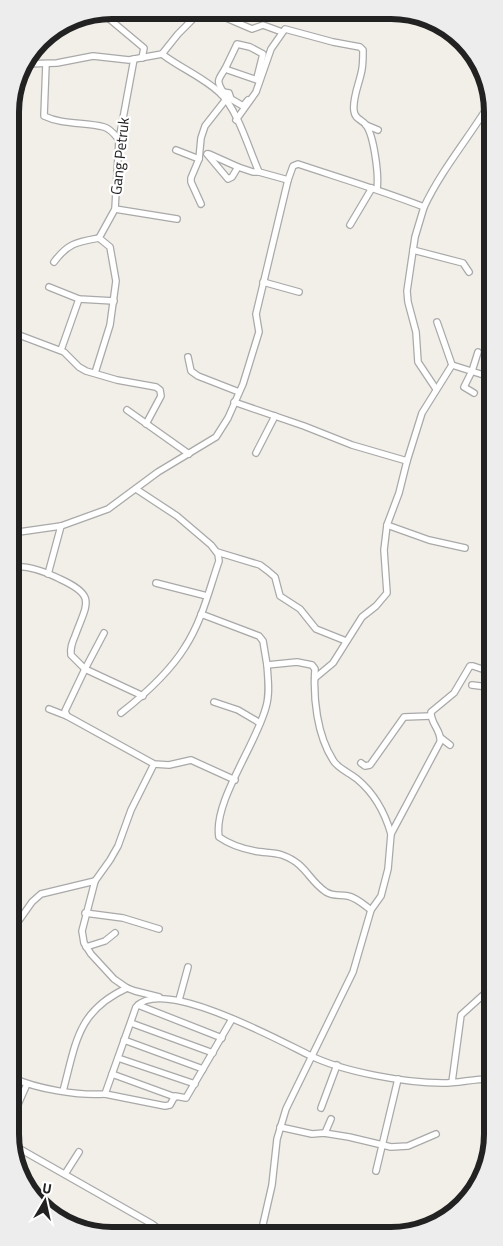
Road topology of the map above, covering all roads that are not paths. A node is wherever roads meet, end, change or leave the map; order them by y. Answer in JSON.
{"nodes":[{"id":1,"x":110,"y":19,"type":"edge"},
{"id":2,"x":191,"y":19,"type":"edge"},
{"id":3,"x":227,"y":19,"type":"edge"},
{"id":4,"x":282,"y":32,"type":"junction"},
{"id":5,"x":162,"y":54,"type":"junction"},
{"id":6,"x":142,"y":58,"type":"junction"},
{"id":7,"x":134,"y":59,"type":"junction"},
{"id":8,"x":32,"y":64,"type":"edge"},
{"id":9,"x":46,"y":64,"type":"junction"},
{"id":10,"x":225,"y":69,"type":"junction"},
{"id":11,"x":257,"y":80,"type":"junction"},
{"id":12,"x":222,"y":93,"type":"junction"},
{"id":13,"x":228,"y":99,"type":"junction"},
{"id":14,"x":484,"y":112,"type":"edge"},
{"id":15,"x":236,"y":120,"type":"junction"},
{"id":16,"x":366,"y":125,"type":"junction"},
{"id":17,"x":378,"y":130,"type":"dead end"},
{"id":18,"x":119,"y":140,"type":"junction"},
{"id":19,"x":176,"y":150,"type":"dead end"},
{"id":20,"x":200,"y":150,"type":"junction"},
{"id":21,"x":207,"y":154,"type":"junction"},
{"id":22,"x":199,"y":159,"type":"junction"},
{"id":23,"x":238,"y":167,"type":"junction"},
{"id":24,"x":259,"y":172,"type":"junction"},
{"id":25,"x":288,"y":180,"type":"junction"},
{"id":26,"x":375,"y":188,"type":"junction"},
{"id":27,"x":201,"y":204,"type":"dead end"},
{"id":28,"x":424,"y":207,"type":"junction"},
{"id":29,"x":115,"y":209,"type":"junction"},
{"id":30,"x":177,"y":218,"type":"dead end"},
{"id":31,"x":350,"y":225,"type":"dead end"},
{"id":32,"x":99,"y":238,"type":"junction"},
{"id":33,"x":413,"y":250,"type":"junction"},
{"id":34,"x":54,"y":262,"type":"dead end"},
{"id":35,"x":469,"y":272,"type":"dead end"},
{"id":36,"x":263,"y":282,"type":"junction"},
{"id":37,"x":49,"y":287,"type":"dead end"},
{"id":38,"x":299,"y":292,"type":"dead end"},
{"id":39,"x":79,"y":299,"type":"junction"},
{"id":40,"x":114,"y":301,"type":"junction"},
{"id":41,"x":437,"y":322,"type":"dead end"},
{"id":42,"x":19,"y":335,"type":"edge"},
{"id":43,"x":61,"y":350,"type":"junction"},
{"id":44,"x":478,"y":352,"type":"dead end"},
{"id":45,"x":188,"y":357,"type":"dead end"},
{"id":46,"x":452,"y":365,"type":"junction"},
{"id":47,"x":472,"y":371,"type":"junction"},
{"id":48,"x":95,"y":373,"type":"junction"},
{"id":49,"x":484,"y":375,"type":"edge"},
{"id":50,"x":436,"y":389,"type":"junction"},
{"id":51,"x":239,"y":392,"type":"junction"},
{"id":52,"x":474,"y":393,"type":"dead end"},
{"id":53,"x":234,"y":402,"type":"junction"},
{"id":54,"x":127,"y":410,"type":"dead end"},
{"id":55,"x":275,"y":416,"type":"junction"},
{"id":56,"x":146,"y":424,"type":"junction"},
{"id":57,"x":188,"y":454,"type":"junction"},
{"id":58,"x":256,"y":454,"type":"dead end"},
{"id":59,"x":406,"y":461,"type":"junction"},
{"id":60,"x":136,"y":489,"type":"junction"},
{"id":61,"x":387,"y":525,"type":"junction"},
{"id":62,"x":61,"y":526,"type":"junction"},
{"id":63,"x":19,"y":532,"type":"edge"},
{"id":64,"x":465,"y":548,"type":"dead end"},
{"id":65,"x":217,"y":552,"type":"junction"},
{"id":66,"x":19,"y":567,"type":"edge"},
{"id":67,"x":48,"y":574,"type":"junction"},
{"id":68,"x":156,"y":583,"type":"dead end"},
{"id":69,"x":207,"y":596,"type":"junction"},
{"id":70,"x":202,"y":614,"type":"junction"},
{"id":71,"x":104,"y":633,"type":"dead end"},
{"id":72,"x":346,"y":641,"type":"junction"},
{"id":73,"x":267,"y":665,"type":"junction"},
{"id":74,"x":85,"y":669,"type":"junction"},
{"id":75,"x":484,"y":670,"type":"edge"},
{"id":76,"x":315,"y":678,"type":"junction"},
{"id":77,"x":472,"y":685,"type":"dead end"},
{"id":78,"x":484,"y":686,"type":"edge"},
{"id":79,"x":143,"y":696,"type":"junction"},
{"id":80,"x":214,"y":702,"type":"dead end"},
{"id":81,"x":48,"y":710,"type":"dead end"},
{"id":82,"x":121,"y":714,"type":"dead end"},
{"id":83,"x":67,"y":716,"type":"junction"},
{"id":84,"x":431,"y":716,"type":"junction"},
{"id":85,"x":260,"y":722,"type":"junction"},
{"id":86,"x":441,"y":738,"type":"junction"},
{"id":87,"x":450,"y":745,"type":"dead end"},
{"id":88,"x":154,"y":764,"type":"junction"},
{"id":89,"x":361,"y":764,"type":"dead end"},
{"id":90,"x":235,"y":780,"type":"junction"},
{"id":91,"x":392,"y":834,"type":"junction"},
{"id":92,"x":95,"y":881,"type":"junction"},
{"id":93,"x":371,"y":910,"type":"junction"},
{"id":94,"x":85,"y":913,"type":"junction"},
{"id":95,"x":19,"y":920,"type":"edge"},
{"id":96,"x":159,"y":929,"type":"dead end"},
{"id":97,"x":115,"y":933,"type":"dead end"},
{"id":98,"x":86,"y":947,"type":"junction"},
{"id":99,"x":188,"y":967,"type":"dead end"},
{"id":100,"x":127,"y":988,"type":"junction"},
{"id":101,"x":484,"y":994,"type":"edge"},
{"id":102,"x":167,"y":998,"type":"junction"},
{"id":103,"x":179,"y":1000,"type":"junction"},
{"id":104,"x":138,"y":1005,"type":"junction"},
{"id":105,"x":232,"y":1019,"type":"junction"},
{"id":106,"x":131,"y":1023,"type":"junction"},
{"id":107,"x":222,"y":1038,"type":"junction"},
{"id":108,"x":124,"y":1040,"type":"junction"},
{"id":109,"x":212,"y":1053,"type":"junction"},
{"id":110,"x":312,"y":1057,"type":"junction"},
{"id":111,"x":118,"y":1058,"type":"junction"},
{"id":112,"x":337,"y":1065,"type":"junction"},
{"id":113,"x":203,"y":1069,"type":"junction"},
{"id":114,"x":112,"y":1074,"type":"junction"},
{"id":115,"x":484,"y":1078,"type":"edge"},
{"id":116,"x":398,"y":1079,"type":"junction"},
{"id":117,"x":19,"y":1081,"type":"edge"},
{"id":118,"x":452,"y":1082,"type":"junction"},
{"id":119,"x":27,"y":1084,"type":"junction"},
{"id":120,"x":194,"y":1084,"type":"junction"},
{"id":121,"x":63,"y":1091,"type":"junction"},
{"id":122,"x":105,"y":1094,"type":"junction"},
{"id":123,"x":175,"y":1096,"type":"junction"},
{"id":124,"x":19,"y":1102,"type":"edge"},
{"id":125,"x":321,"y":1108,"type":"dead end"},
{"id":126,"x":331,"y":1119,"type":"dead end"},
{"id":127,"x":280,"y":1127,"type":"junction"},
{"id":128,"x":325,"y":1133,"type":"junction"},
{"id":129,"x":436,"y":1134,"type":"dead end"},
{"id":130,"x":382,"y":1145,"type":"junction"},
{"id":131,"x":21,"y":1149,"type":"edge"},
{"id":132,"x":79,"y":1152,"type":"dead end"},
{"id":133,"x":376,"y":1171,"type":"dead end"},
{"id":134,"x":65,"y":1174,"type":"junction"},
{"id":135,"x":155,"y":1227,"type":"edge"},
{"id":136,"x":262,"y":1227,"type":"edge"}],
"edges":[{"from":1,"to":6,"type":"street"},
{"from":2,"to":5,"type":"street"},
{"from":3,"to":4,"type":"street"},
{"from":4,"to":15,"type":"street"},
{"from":4,"to":16,"type":"street"},
{"from":5,"to":6,"type":"street"},
{"from":5,"to":12,"type":"street"},
{"from":6,"to":7,"type":"street"},
{"from":7,"to":9,"type":"street"},
{"from":7,"to":18,"type":"street","name":"Gang Petruk"},
{"from":8,"to":9,"type":"street"},
{"from":9,"to":18,"type":"street"},
{"from":10,"to":11,"type":"street"},
{"from":10,"to":11,"type":"street"},
{"from":10,"to":12,"type":"street"},
{"from":11,"to":13,"type":"street"},
{"from":12,"to":13,"type":"street"},
{"from":13,"to":15,"type":"street"},
{"from":13,"to":20,"type":"street"},
{"from":14,"to":28,"type":"street"},
{"from":15,"to":24,"type":"street"},
{"from":16,"to":17,"type":"street"},
{"from":16,"to":26,"type":"street"},
{"from":18,"to":29,"type":"street","name":"Gang Petruk"},
{"from":19,"to":22,"type":"street"},
{"from":20,"to":21,"type":"street"},
{"from":20,"to":22,"type":"street"},
{"from":21,"to":23,"type":"street"},
{"from":21,"to":23,"type":"street"},
{"from":22,"to":27,"type":"street"},
{"from":23,"to":24,"type":"street"},
{"from":24,"to":25,"type":"street"},
{"from":25,"to":26,"type":"street"},
{"from":25,"to":36,"type":"street"},
{"from":26,"to":28,"type":"street"},
{"from":26,"to":31,"type":"street"},
{"from":28,"to":33,"type":"street"},
{"from":29,"to":30,"type":"street"},
{"from":29,"to":32,"type":"street","name":"Gang Petruk"},
{"from":32,"to":34,"type":"street"},
{"from":32,"to":40,"type":"street"},
{"from":33,"to":35,"type":"street"},
{"from":33,"to":50,"type":"street"},
{"from":36,"to":38,"type":"street"},
{"from":36,"to":51,"type":"street"},
{"from":37,"to":39,"type":"street"},
{"from":39,"to":40,"type":"street"},
{"from":39,"to":43,"type":"street"},
{"from":40,"to":48,"type":"street"},
{"from":41,"to":46,"type":"street"},
{"from":42,"to":43,"type":"street"},
{"from":43,"to":48,"type":"street"},
{"from":44,"to":47,"type":"street"},
{"from":45,"to":51,"type":"street"},
{"from":46,"to":47,"type":"street"},
{"from":46,"to":50,"type":"street"},
{"from":47,"to":49,"type":"street"},
{"from":47,"to":52,"type":"street"},
{"from":48,"to":56,"type":"street"},
{"from":50,"to":59,"type":"street"},
{"from":51,"to":53,"type":"street"},
{"from":53,"to":55,"type":"street"},
{"from":53,"to":57,"type":"street"},
{"from":54,"to":56,"type":"street"},
{"from":55,"to":58,"type":"street"},
{"from":55,"to":59,"type":"street"},
{"from":56,"to":57,"type":"street"},
{"from":57,"to":60,"type":"street"},
{"from":59,"to":61,"type":"street"},
{"from":60,"to":62,"type":"street"},
{"from":60,"to":65,"type":"street"},
{"from":61,"to":64,"type":"street"},
{"from":61,"to":72,"type":"street"},
{"from":62,"to":63,"type":"street"},
{"from":62,"to":67,"type":"street"},
{"from":65,"to":69,"type":"street"},
{"from":65,"to":72,"type":"street"},
{"from":66,"to":67,"type":"street"},
{"from":67,"to":74,"type":"street"},
{"from":68,"to":69,"type":"street"},
{"from":69,"to":70,"type":"street"},
{"from":70,"to":73,"type":"street"},
{"from":70,"to":79,"type":"street"},
{"from":71,"to":74,"type":"street"},
{"from":72,"to":76,"type":"street"},
{"from":73,"to":76,"type":"street"},
{"from":73,"to":85,"type":"street"},
{"from":74,"to":79,"type":"street"},
{"from":74,"to":83,"type":"street"},
{"from":75,"to":84,"type":"street"},
{"from":76,"to":91,"type":"street"},
{"from":77,"to":78,"type":"street"},
{"from":79,"to":82,"type":"street"},
{"from":80,"to":85,"type":"street"},
{"from":81,"to":83,"type":"street"},
{"from":83,"to":88,"type":"street"},
{"from":84,"to":86,"type":"street"},
{"from":84,"to":89,"type":"street"},
{"from":85,"to":90,"type":"street"},
{"from":86,"to":87,"type":"street"},
{"from":86,"to":91,"type":"street"},
{"from":88,"to":90,"type":"street"},
{"from":88,"to":92,"type":"street"},
{"from":90,"to":93,"type":"street"},
{"from":91,"to":93,"type":"street"},
{"from":92,"to":94,"type":"street"},
{"from":92,"to":95,"type":"street"},
{"from":93,"to":110,"type":"street"},
{"from":94,"to":96,"type":"street"},
{"from":94,"to":98,"type":"street"},
{"from":97,"to":98,"type":"street"},
{"from":98,"to":100,"type":"street"},
{"from":99,"to":103,"type":"street"},
{"from":100,"to":102,"type":"street"},
{"from":100,"to":121,"type":"street"},
{"from":101,"to":118,"type":"street"},
{"from":102,"to":103,"type":"street"},
{"from":102,"to":104,"type":"street"},
{"from":103,"to":105,"type":"street"},
{"from":104,"to":106,"type":"street"},
{"from":104,"to":107,"type":"street"},
{"from":105,"to":107,"type":"street"},
{"from":105,"to":110,"type":"street"},
{"from":106,"to":108,"type":"street"},
{"from":106,"to":109,"type":"street"},
{"from":107,"to":109,"type":"street"},
{"from":108,"to":111,"type":"street"},
{"from":108,"to":113,"type":"street"},
{"from":109,"to":113,"type":"street"},
{"from":110,"to":112,"type":"street"},
{"from":110,"to":127,"type":"street"},
{"from":111,"to":114,"type":"street"},
{"from":111,"to":120,"type":"street"},
{"from":112,"to":116,"type":"street"},
{"from":112,"to":125,"type":"street"},
{"from":113,"to":120,"type":"street"},
{"from":114,"to":122,"type":"street"},
{"from":114,"to":123,"type":"street"},
{"from":115,"to":118,"type":"street"},
{"from":116,"to":118,"type":"street"},
{"from":116,"to":130,"type":"street"},
{"from":117,"to":119,"type":"street"},
{"from":119,"to":121,"type":"street"},
{"from":119,"to":124,"type":"street"},
{"from":120,"to":123,"type":"street"},
{"from":121,"to":122,"type":"street"},
{"from":122,"to":123,"type":"street"},
{"from":126,"to":128,"type":"street"},
{"from":127,"to":128,"type":"street"},
{"from":127,"to":136,"type":"street"},
{"from":128,"to":130,"type":"street"},
{"from":129,"to":130,"type":"street"},
{"from":130,"to":133,"type":"street"},
{"from":131,"to":134,"type":"street"},
{"from":132,"to":134,"type":"street"},
{"from":134,"to":135,"type":"street"}]}
